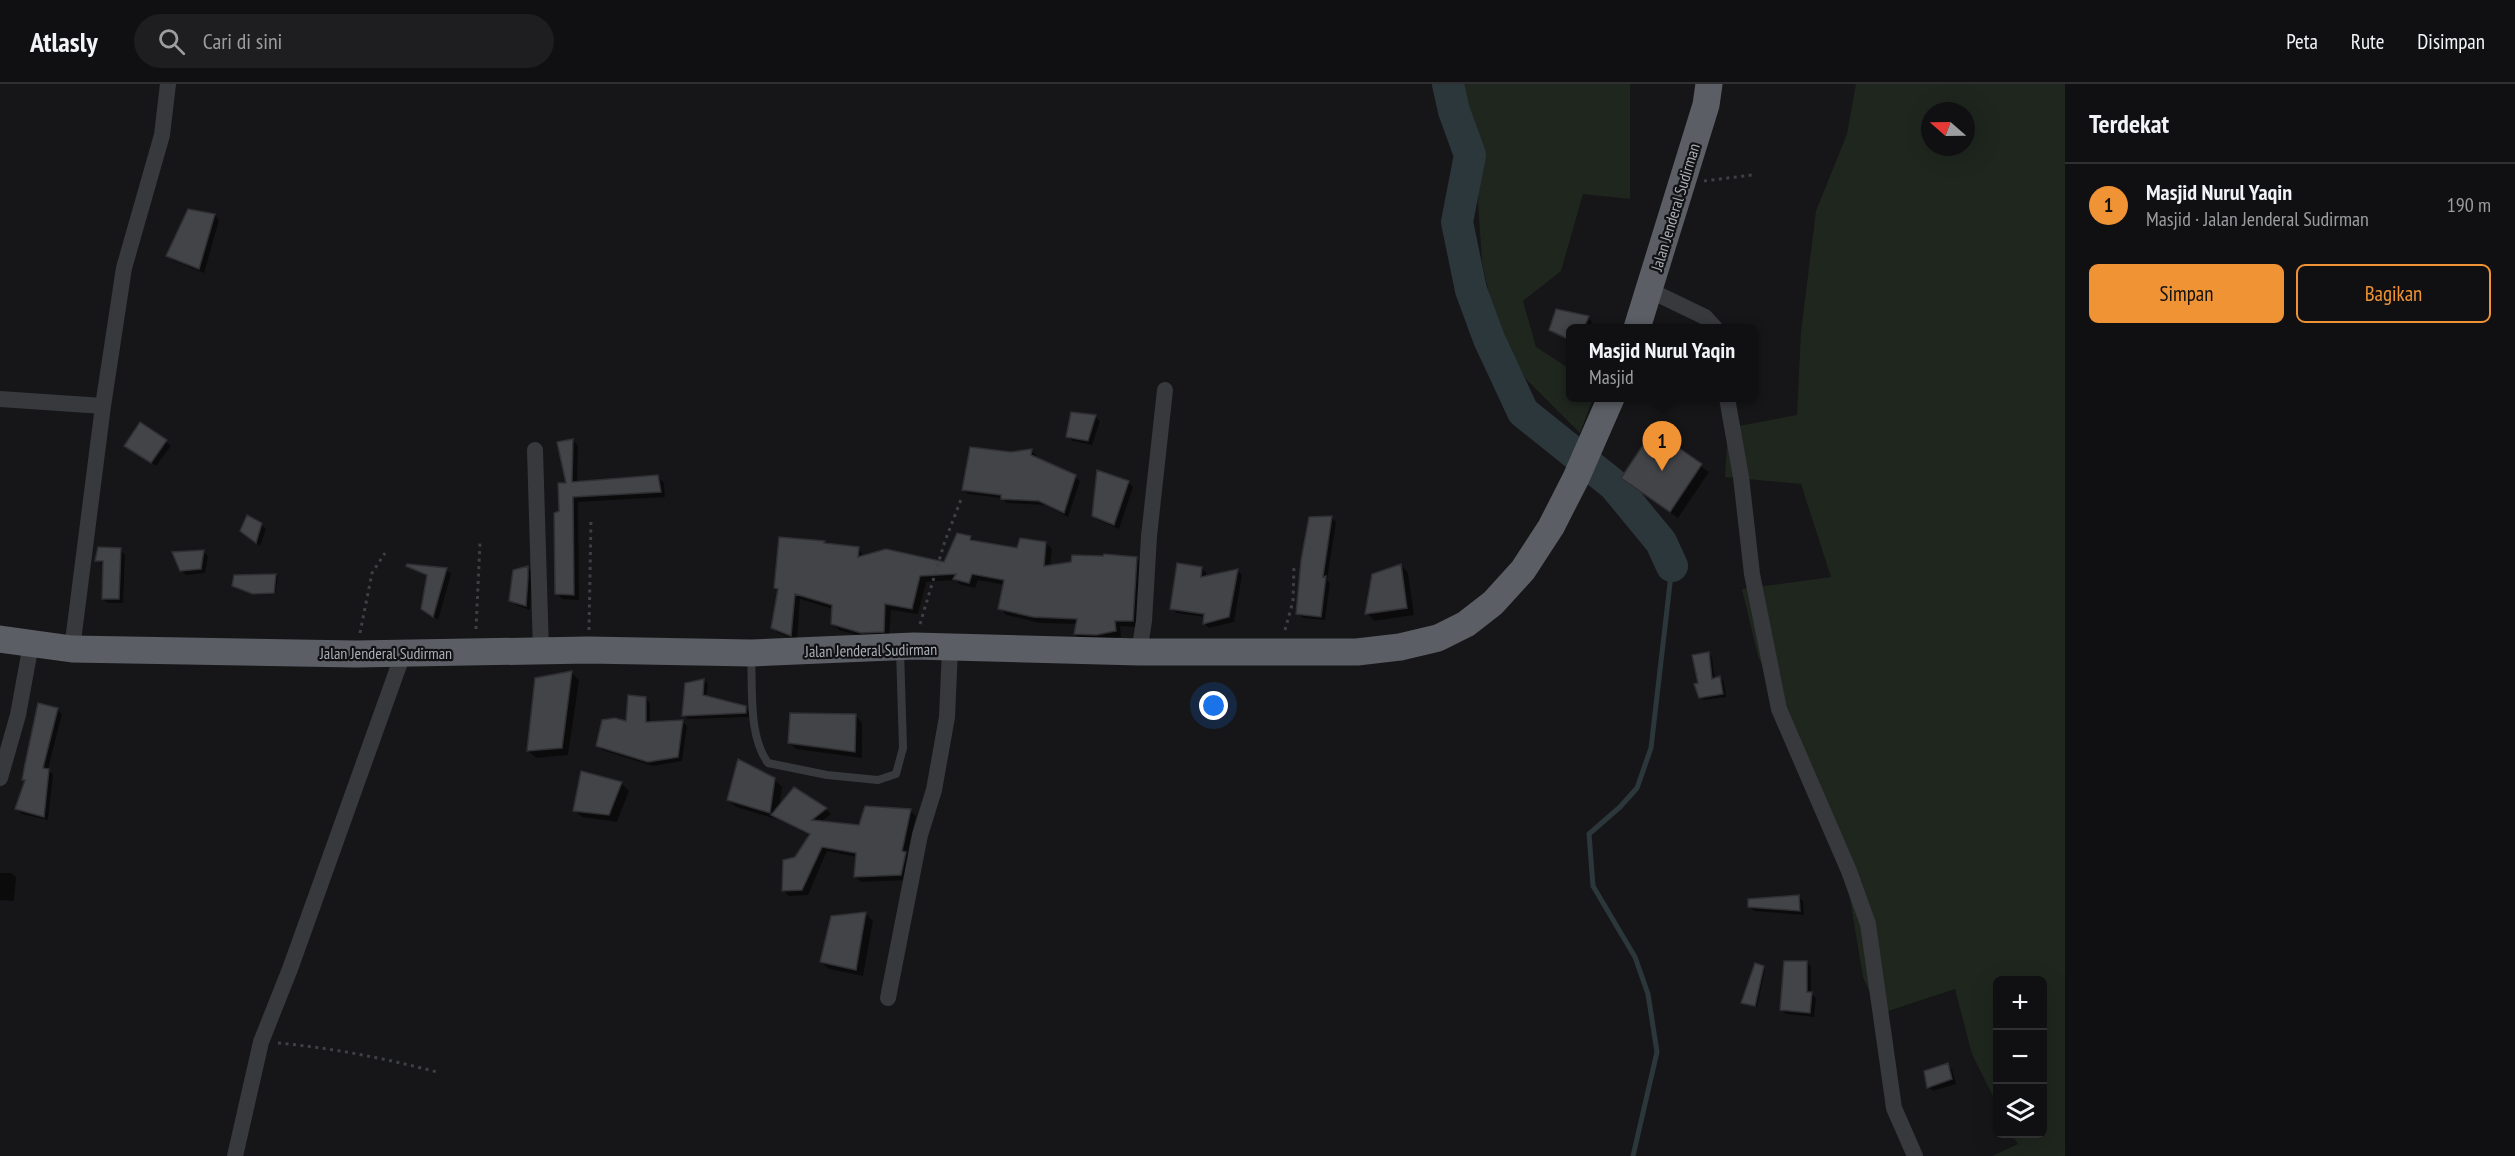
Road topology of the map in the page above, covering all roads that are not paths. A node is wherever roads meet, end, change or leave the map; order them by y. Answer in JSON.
{"nodes":[{"id":1,"x":168,"y":84,"type":"edge"},
{"id":2,"x":1709,"y":84,"type":"edge"},
{"id":3,"x":1649,"y":290,"type":"junction"},
{"id":4,"x":1638,"y":324,"type":"edge"},
{"id":5,"x":1711,"y":324,"type":"edge"},
{"id":6,"x":1165,"y":390,"type":"dead end"},
{"id":7,"x":0,"y":399,"type":"edge"},
{"id":8,"x":1609,"y":402,"type":"edge"},
{"id":9,"x":1728,"y":402,"type":"edge"},
{"id":10,"x":103,"y":406,"type":"junction"},
{"id":11,"x":535,"y":450,"type":"dead end"},
{"id":12,"x":0,"y":639,"type":"edge"},
{"id":13,"x":31,"y":644,"type":"junction"},
{"id":14,"x":907,"y":647,"type":"junction"},
{"id":15,"x":72,"y":649,"type":"junction"},
{"id":16,"x":950,"y":649,"type":"junction"},
{"id":17,"x":541,"y":651,"type":"junction"},
{"id":18,"x":1139,"y":652,"type":"junction"},
{"id":19,"x":751,"y":653,"type":"junction"},
{"id":20,"x":403,"y":654,"type":"junction"},
{"id":21,"x":0,"y":778,"type":"edge"},
{"id":22,"x":888,"y":998,"type":"dead end"},
{"id":23,"x":235,"y":1156,"type":"edge"},
{"id":24,"x":1915,"y":1156,"type":"edge"}],
"edges":[{"from":1,"to":10,"type":"street"},
{"from":2,"to":3,"type":"highway","name":"Jalan Jenderal Sudirman"},
{"from":3,"to":4,"type":"highway","name":"Jalan Jenderal Sudirman"},
{"from":3,"to":5,"type":"street"},
{"from":6,"to":18,"type":"street"},
{"from":7,"to":10,"type":"street"},
{"from":8,"to":18,"type":"highway","name":"Jalan Jenderal Sudirman"},
{"from":9,"to":24,"type":"street"},
{"from":10,"to":15,"type":"street"},
{"from":11,"to":17,"type":"street"},
{"from":12,"to":13,"type":"highway","name":"Jalan Jenderal Sudirman"},
{"from":13,"to":15,"type":"highway","name":"Jalan Jenderal Sudirman"},
{"from":13,"to":21,"type":"street"},
{"from":14,"to":16,"type":"highway","name":"Jalan Jenderal Sudirman"},
{"from":14,"to":19,"type":"highway","name":"Jalan Jenderal Sudirman"},
{"from":14,"to":19,"type":"lane"},
{"from":15,"to":20,"type":"highway","name":"Jalan Jenderal Sudirman"},
{"from":16,"to":18,"type":"highway","name":"Jalan Jenderal Sudirman"},
{"from":16,"to":22,"type":"street"},
{"from":17,"to":19,"type":"highway","name":"Jalan Jenderal Sudirman"},
{"from":17,"to":20,"type":"highway","name":"Jalan Jenderal Sudirman"},
{"from":20,"to":23,"type":"street"}]}
